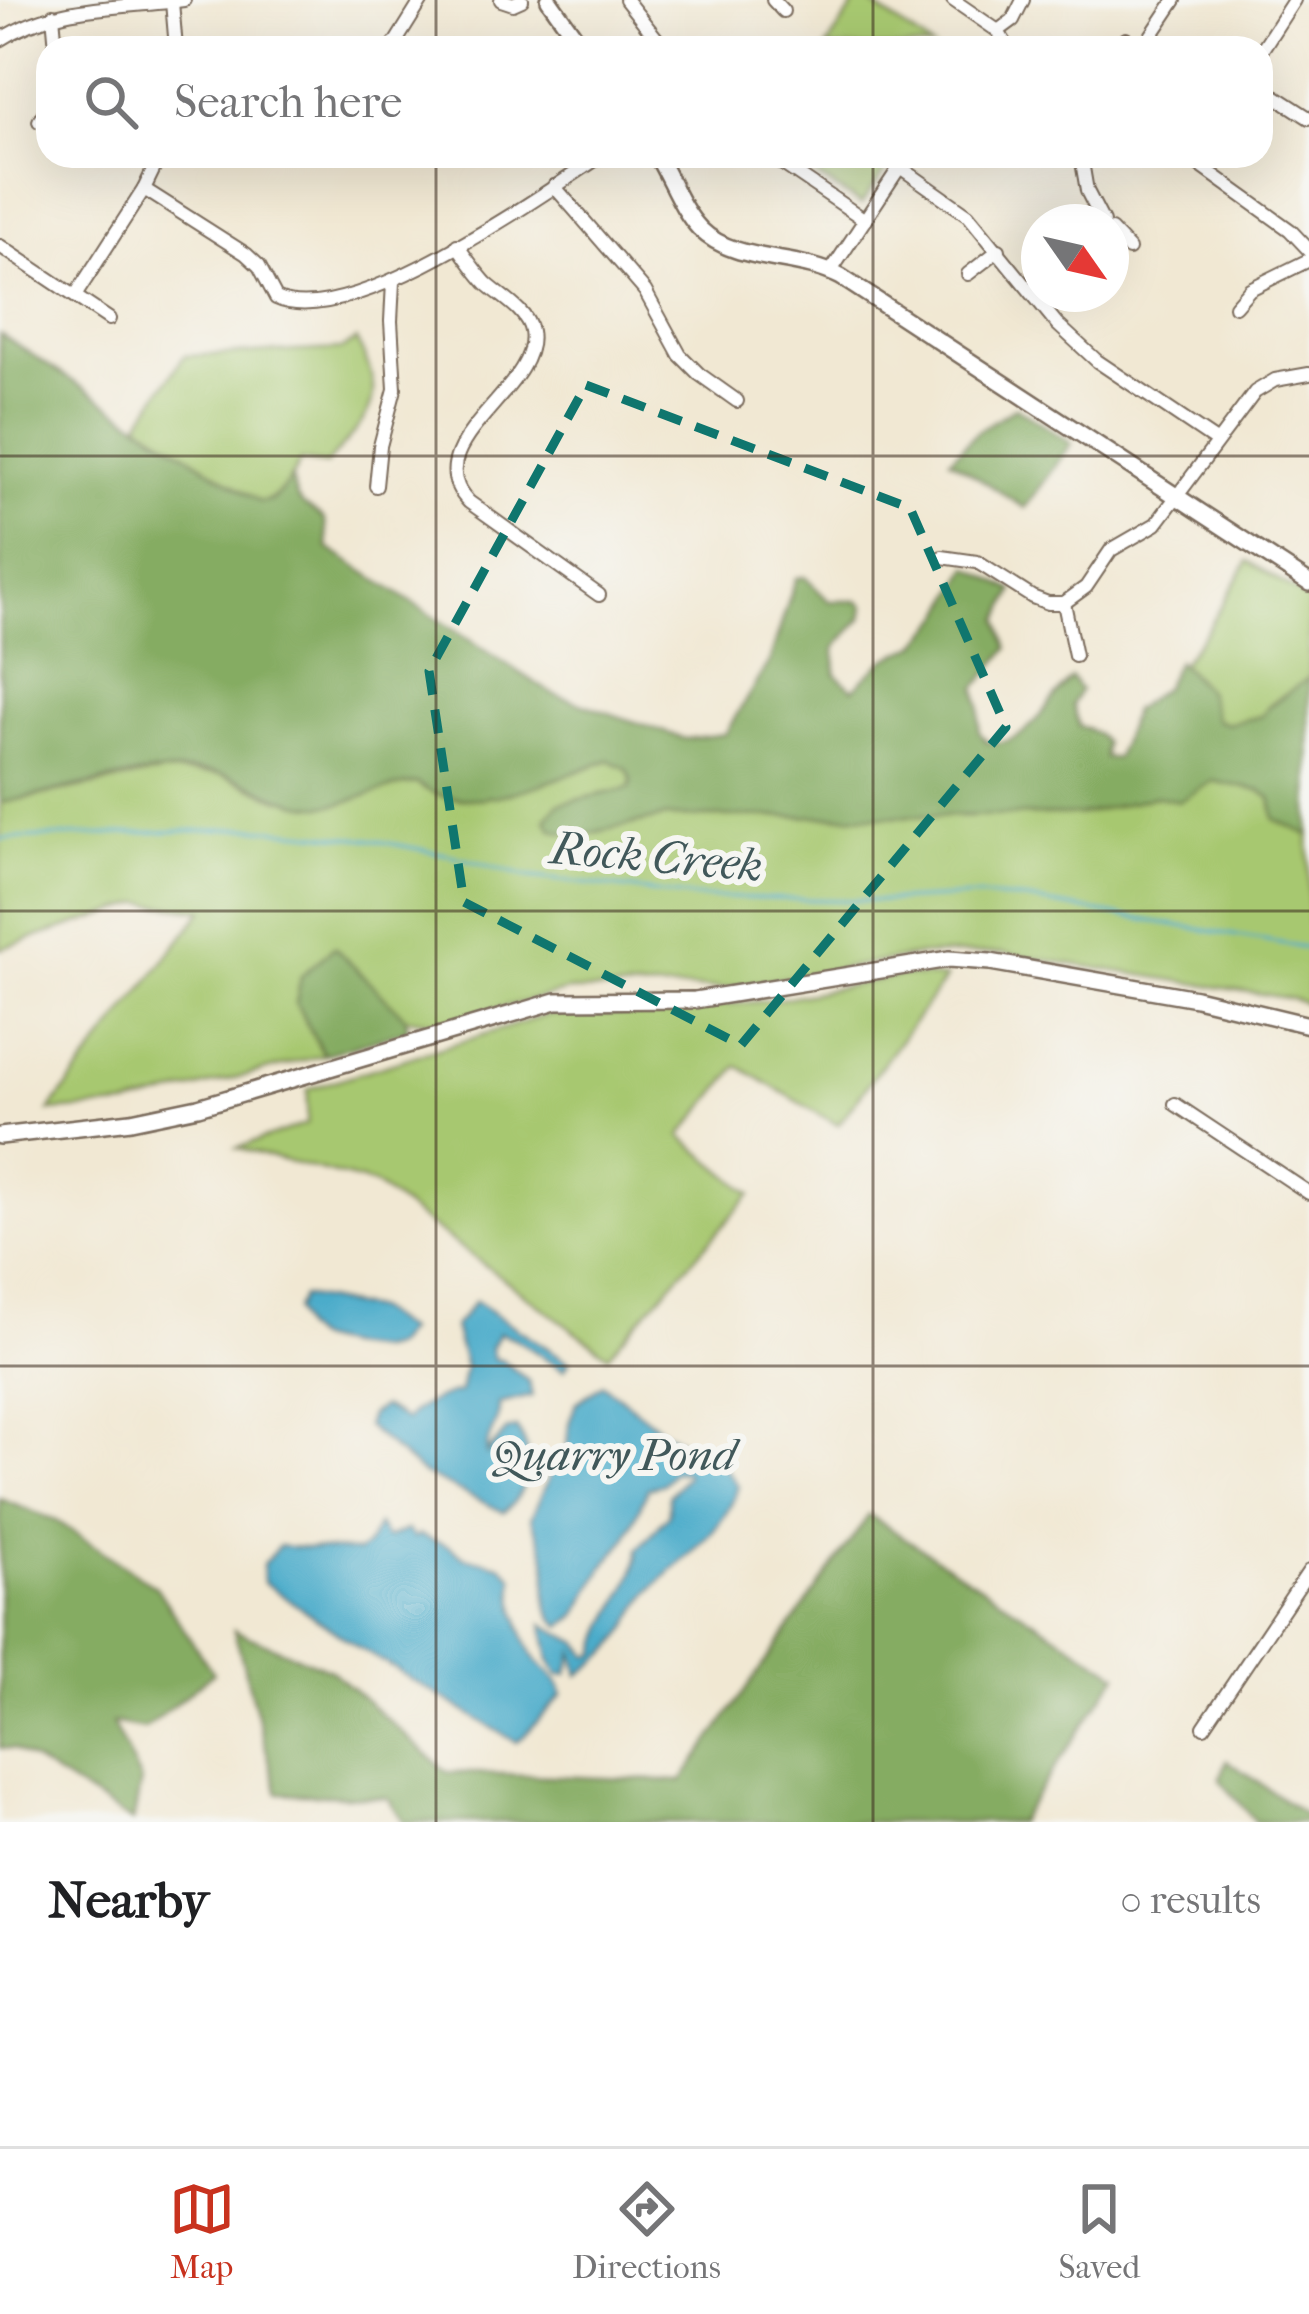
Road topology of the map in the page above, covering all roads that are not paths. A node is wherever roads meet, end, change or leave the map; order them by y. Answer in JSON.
{"nodes":[{"id":1,"x":422,"y":0,"type":"edge"},
{"id":2,"x":502,"y":0,"type":"edge"},
{"id":3,"x":522,"y":0,"type":"edge"},
{"id":4,"x":549,"y":0,"type":"edge"},
{"id":5,"x":626,"y":0,"type":"edge"},
{"id":6,"x":953,"y":0,"type":"edge"},
{"id":7,"x":1023,"y":0,"type":"edge"},
{"id":8,"x":1175,"y":0,"type":"edge"},
{"id":9,"x":1294,"y":0,"type":"edge"},
{"id":10,"x":178,"y":1,"type":"edge"},
{"id":11,"x":53,"y":15,"type":"junction"},
{"id":12,"x":998,"y":31,"type":"junction"},
{"id":13,"x":55,"y":36,"type":"edge"},
{"id":14,"x":177,"y":36,"type":"edge"},
{"id":15,"x":400,"y":36,"type":"edge"},
{"id":16,"x":574,"y":36,"type":"edge"},
{"id":17,"x":654,"y":36,"type":"edge"},
{"id":18,"x":1001,"y":36,"type":"edge"},
{"id":19,"x":1151,"y":36,"type":"edge"},
{"id":20,"x":1271,"y":36,"type":"edge"},
{"id":21,"x":0,"y":40,"type":"edge"},
{"id":22,"x":1273,"y":95,"type":"edge"},
{"id":23,"x":1309,"y":118,"type":"edge"},
{"id":24,"x":155,"y":168,"type":"edge"},
{"id":25,"x":582,"y":168,"type":"edge"},
{"id":26,"x":664,"y":168,"type":"edge"},
{"id":27,"x":788,"y":168,"type":"edge"},
{"id":28,"x":898,"y":168,"type":"edge"},
{"id":29,"x":912,"y":168,"type":"edge"},
{"id":30,"x":1083,"y":168,"type":"edge"},
{"id":31,"x":1203,"y":168,"type":"edge"},
{"id":32,"x":554,"y":186,"type":"junction"},
{"id":33,"x":145,"y":189,"type":"junction"},
{"id":34,"x":1094,"y":204,"type":"edge"},
{"id":35,"x":865,"y":220,"type":"junction"},
{"id":36,"x":457,"y":245,"type":"junction"},
{"id":37,"x":0,"y":246,"type":"edge"},
{"id":38,"x":998,"y":250,"type":"junction"},
{"id":39,"x":1309,"y":250,"type":"edge"},
{"id":40,"x":1309,"y":260,"type":"edge"},
{"id":41,"x":831,"y":272,"type":"junction"},
{"id":42,"x":968,"y":274,"type":"dead end"},
{"id":43,"x":393,"y":282,"type":"junction"},
{"id":44,"x":75,"y":296,"type":"junction"},
{"id":45,"x":1234,"y":306,"type":"dead end"},
{"id":46,"x":109,"y":319,"type":"dead end"},
{"id":47,"x":1309,"y":374,"type":"edge"},
{"id":48,"x":737,"y":401,"type":"dead end"},
{"id":49,"x":1216,"y":441,"type":"junction"},
{"id":50,"x":376,"y":486,"type":"dead end"},
{"id":51,"x":1175,"y":496,"type":"junction"},
{"id":52,"x":942,"y":557,"type":"dead end"},
{"id":53,"x":1309,"y":584,"type":"edge"},
{"id":54,"x":598,"y":595,"type":"dead end"},
{"id":55,"x":1064,"y":603,"type":"junction"},
{"id":56,"x":1075,"y":656,"type":"dead end"},
{"id":57,"x":1309,"y":1025,"type":"edge"},
{"id":58,"x":1175,"y":1104,"type":"dead end"},
{"id":59,"x":0,"y":1136,"type":"edge"},
{"id":60,"x":1309,"y":1193,"type":"edge"},
{"id":61,"x":1309,"y":1571,"type":"edge"},
{"id":62,"x":1204,"y":1727,"type":"dead end"}],
"edges":[{"from":1,"to":15,"type":"street"},
{"from":2,"to":3,"type":"street"},
{"from":4,"to":16,"type":"main road"},
{"from":5,"to":17,"type":"street"},
{"from":6,"to":12,"type":"street"},
{"from":7,"to":12,"type":"street"},
{"from":8,"to":19,"type":"street"},
{"from":9,"to":20,"type":"street"},
{"from":10,"to":11,"type":"street"},
{"from":10,"to":14,"type":"street"},
{"from":11,"to":13,"type":"street"},
{"from":11,"to":21,"type":"street"},
{"from":12,"to":18,"type":"street"},
{"from":22,"to":23,"type":"street"},
{"from":24,"to":33,"type":"street"},
{"from":25,"to":32,"type":"street"},
{"from":26,"to":41,"type":"main road"},
{"from":27,"to":35,"type":"street"},
{"from":28,"to":35,"type":"street"},
{"from":29,"to":38,"type":"street"},
{"from":30,"to":34,"type":"street"},
{"from":31,"to":39,"type":"street"},
{"from":32,"to":36,"type":"street"},
{"from":32,"to":48,"type":"street"},
{"from":33,"to":43,"type":"street"},
{"from":33,"to":44,"type":"street"},
{"from":35,"to":41,"type":"street"},
{"from":36,"to":43,"type":"street"},
{"from":36,"to":54,"type":"street"},
{"from":37,"to":44,"type":"street"},
{"from":38,"to":42,"type":"street"},
{"from":38,"to":49,"type":"street"},
{"from":40,"to":45,"type":"street"},
{"from":41,"to":51,"type":"main road"},
{"from":43,"to":50,"type":"street"},
{"from":44,"to":46,"type":"street"},
{"from":47,"to":49,"type":"street"},
{"from":49,"to":51,"type":"street"},
{"from":51,"to":53,"type":"main road"},
{"from":51,"to":55,"type":"street"},
{"from":52,"to":55,"type":"street"},
{"from":55,"to":56,"type":"street"},
{"from":57,"to":59,"type":"main road"},
{"from":58,"to":60,"type":"street"},
{"from":61,"to":62,"type":"street"}]}
